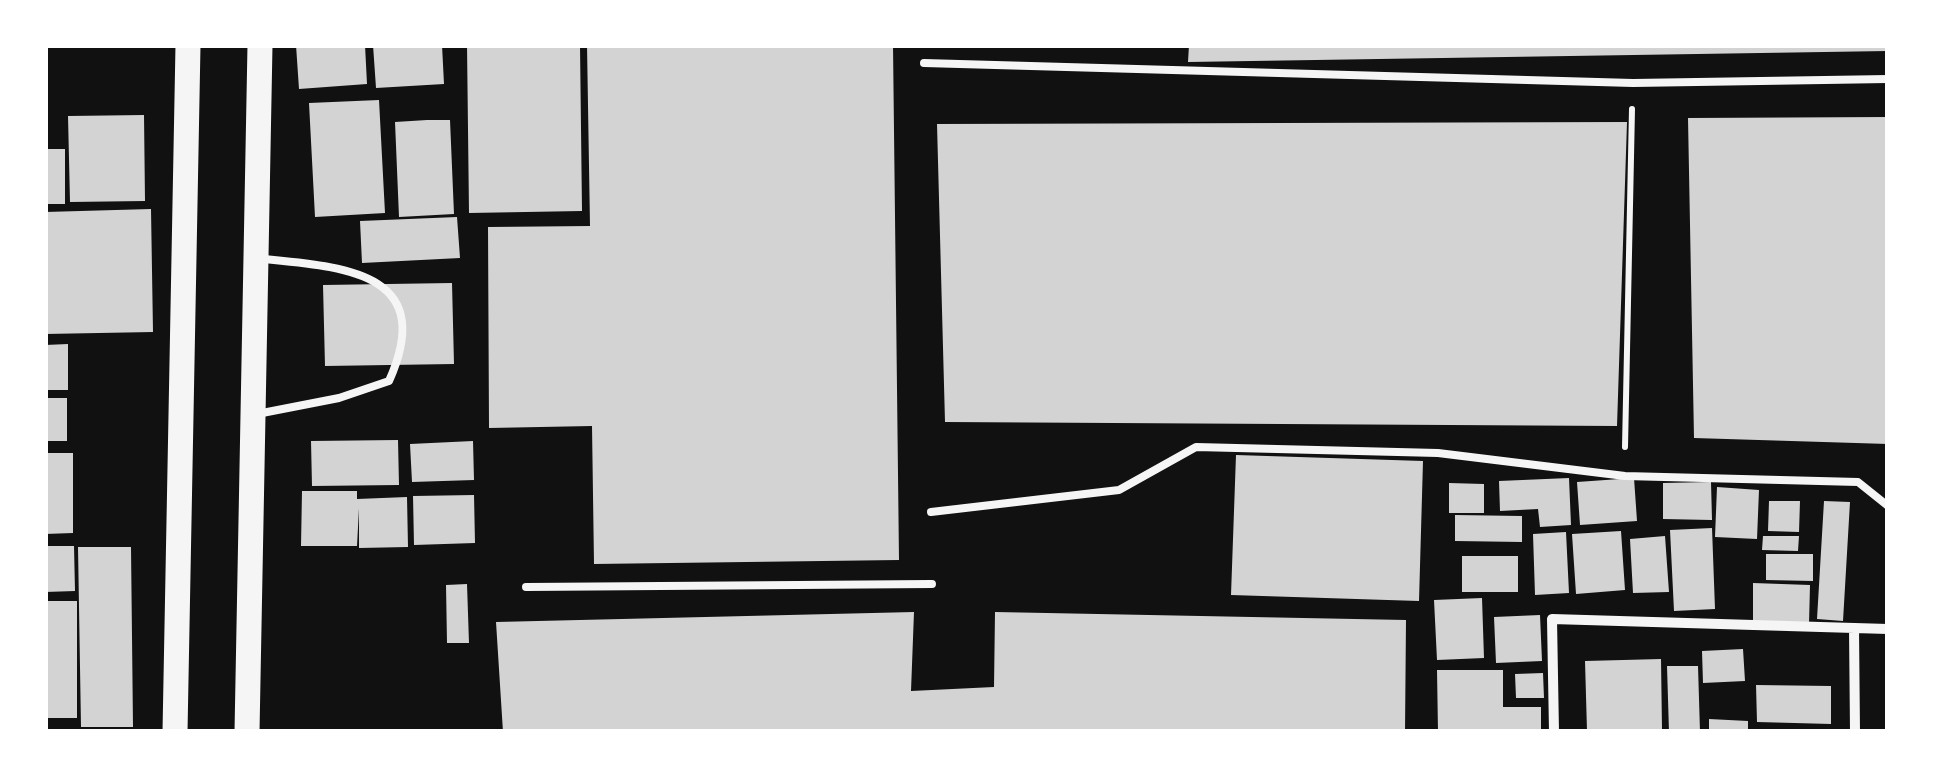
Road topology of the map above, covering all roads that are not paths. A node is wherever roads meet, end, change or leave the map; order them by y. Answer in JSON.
{"nodes":[{"id":1,"x":188,"y":45,"type":"edge"},
{"id":2,"x":260,"y":45,"type":"edge"},
{"id":3,"x":924,"y":63,"type":"dead end"},
{"id":4,"x":1888,"y":80,"type":"edge"},
{"id":5,"x":258,"y":259,"type":"junction"},
{"id":6,"x":252,"y":415,"type":"junction"},
{"id":7,"x":1888,"y":506,"type":"edge"},
{"id":8,"x":932,"y":512,"type":"dead end"},
{"id":9,"x":932,"y":584,"type":"dead end"},
{"id":10,"x":526,"y":588,"type":"dead end"},
{"id":11,"x":1854,"y":628,"type":"junction"},
{"id":12,"x":1888,"y":629,"type":"edge"},
{"id":13,"x":175,"y":732,"type":"edge"},
{"id":14,"x":247,"y":732,"type":"edge"},
{"id":15,"x":1554,"y":732,"type":"edge"},
{"id":16,"x":1855,"y":732,"type":"edge"}],
"edges":[{"from":1,"to":13,"type":"main road"},
{"from":2,"to":5,"type":"main road"},
{"from":3,"to":4,"type":"lane"},
{"from":5,"to":6,"type":"main road"},
{"from":5,"to":6,"type":"lane"},
{"from":6,"to":14,"type":"main road"},
{"from":7,"to":8,"type":"lane"},
{"from":9,"to":10,"type":"lane"},
{"from":11,"to":12,"type":"street"},
{"from":11,"to":15,"type":"street"},
{"from":11,"to":16,"type":"street"}]}
